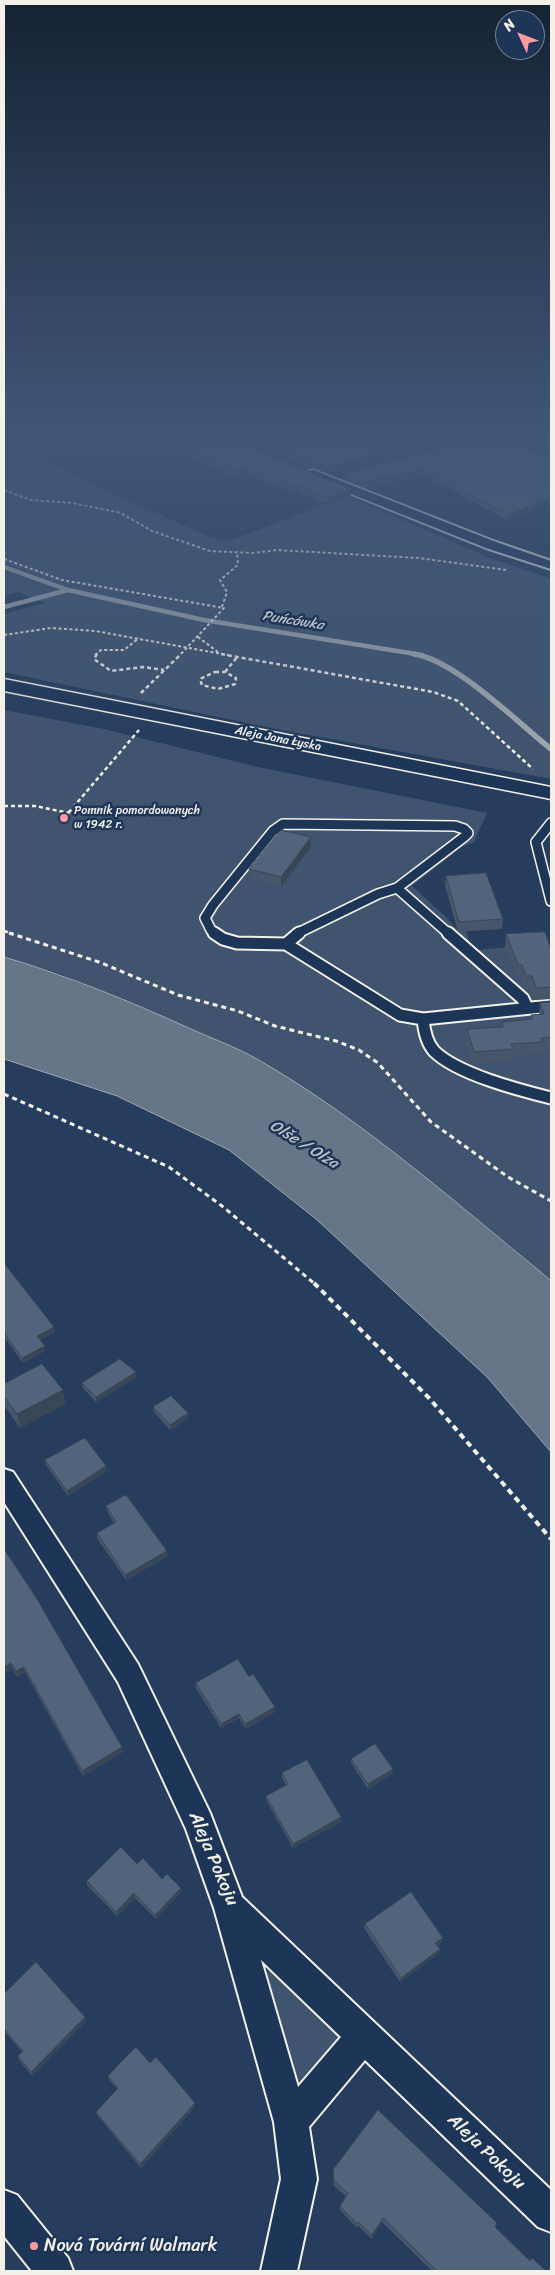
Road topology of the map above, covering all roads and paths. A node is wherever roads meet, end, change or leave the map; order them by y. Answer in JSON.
{"nodes":[{"id":1,"x":171,"y":538,"type":"edge"},
{"id":2,"x":474,"y":538,"type":"edge"},
{"id":3,"x":237,"y":552,"type":"junction"},
{"id":4,"x":4,"y":560,"type":"edge"},
{"id":5,"x":551,"y":565,"type":"edge"},
{"id":6,"x":510,"y":570,"type":"dead end"},
{"id":7,"x":223,"y":608,"type":"junction"},
{"id":8,"x":4,"y":635,"type":"edge"},
{"id":9,"x":198,"y":637,"type":"junction"},
{"id":10,"x":139,"y":638,"type":"junction"},
{"id":11,"x":188,"y":647,"type":"junction"},
{"id":12,"x":218,"y":653,"type":"junction"},
{"id":13,"x":238,"y":656,"type":"junction"},
{"id":14,"x":165,"y":670,"type":"junction"},
{"id":15,"x":225,"y":672,"type":"junction"},
{"id":16,"x":4,"y":686,"type":"edge"},
{"id":17,"x":124,"y":709,"type":"junction"},
{"id":18,"x":150,"y":714,"type":"junction"},
{"id":19,"x":547,"y":792,"type":"edge"},
{"id":20,"x":4,"y":806,"type":"edge"},
{"id":21,"x":68,"y":812,"type":"junction"},
{"id":22,"x":64,"y":818,"type":"dead end"},
{"id":23,"x":551,"y":823,"type":"edge"},
{"id":24,"x":397,"y":888,"type":"junction"},
{"id":25,"x":551,"y":902,"type":"edge"},
{"id":26,"x":4,"y":931,"type":"edge"},
{"id":27,"x":286,"y":944,"type":"junction"},
{"id":28,"x":551,"y":1006,"type":"edge"},
{"id":29,"x":527,"y":1008,"type":"junction"},
{"id":30,"x":423,"y":1019,"type":"junction"},
{"id":31,"x":4,"y":1094,"type":"edge"},
{"id":32,"x":551,"y":1098,"type":"edge"},
{"id":33,"x":551,"y":1201,"type":"edge"},
{"id":34,"x":4,"y":1480,"type":"edge"},
{"id":35,"x":551,"y":1539,"type":"edge"},
{"id":36,"x":230,"y":1908,"type":"junction"},
{"id":37,"x":364,"y":2035,"type":"junction"},
{"id":38,"x":291,"y":2122,"type":"junction"},
{"id":39,"x":4,"y":2208,"type":"edge"},
{"id":40,"x":551,"y":2214,"type":"edge"},
{"id":41,"x":55,"y":2271,"type":"edge"},
{"id":42,"x":279,"y":2271,"type":"edge"}],
"edges":[{"from":1,"to":3,"type":"path"},
{"from":2,"to":5,"type":"street"},
{"from":3,"to":6,"type":"path"},
{"from":3,"to":7,"type":"path"},
{"from":4,"to":7,"type":"path"},
{"from":7,"to":9,"type":"path"},
{"from":8,"to":10,"type":"path"},
{"from":9,"to":11,"type":"path"},
{"from":9,"to":12,"type":"path"},
{"from":10,"to":11,"type":"path"},
{"from":10,"to":14,"type":"path"},
{"from":11,"to":12,"type":"path"},
{"from":11,"to":14,"type":"path"},
{"from":12,"to":13,"type":"path"},
{"from":13,"to":15,"type":"path"},
{"from":13,"to":19,"type":"path"},
{"from":14,"to":17,"type":"path"},
{"from":15,"to":15,"type":"path"},
{"from":16,"to":17,"type":"street","name":"Aleja Jana Łyska"},
{"from":17,"to":18,"type":"street","name":"Aleja Jana Łyska"},
{"from":18,"to":19,"type":"street","name":"Aleja Jana Łyska"},
{"from":18,"to":21,"type":"path"},
{"from":20,"to":21,"type":"path"},
{"from":21,"to":22,"type":"path"},
{"from":23,"to":25,"type":"lane"},
{"from":24,"to":27,"type":"lane"},
{"from":24,"to":27,"type":"lane"},
{"from":24,"to":29,"type":"lane"},
{"from":26,"to":33,"type":"path"},
{"from":27,"to":30,"type":"lane"},
{"from":28,"to":29,"type":"lane"},
{"from":29,"to":30,"type":"lane"},
{"from":30,"to":32,"type":"lane"},
{"from":31,"to":35,"type":"path"},
{"from":34,"to":36,"type":"street","name":"Aleja Pokoju"},
{"from":36,"to":37,"type":"street","name":"Aleja Pokoju"},
{"from":36,"to":38,"type":"street"},
{"from":37,"to":38,"type":"street"},
{"from":37,"to":40,"type":"street","name":"Aleja Pokoju"},
{"from":38,"to":42,"type":"street"},
{"from":39,"to":41,"type":"street"}]}
